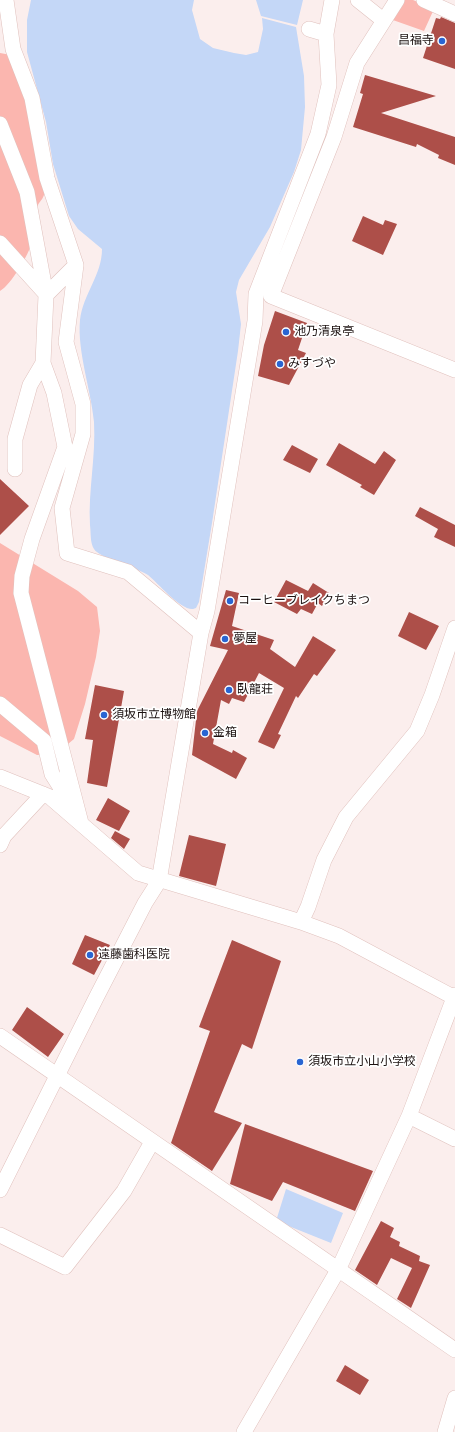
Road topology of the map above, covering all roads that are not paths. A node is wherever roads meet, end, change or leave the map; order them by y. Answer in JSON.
{"nodes":[{"id":1,"x":6,"y":0,"type":"edge"},
{"id":2,"x":332,"y":0,"type":"edge"},
{"id":3,"x":358,"y":0,"type":"edge"},
{"id":4,"x":397,"y":0,"type":"edge"},
{"id":5,"x":424,"y":0,"type":"edge"},
{"id":6,"x":455,"y":14,"type":"edge"},
{"id":7,"x":383,"y":20,"type":"junction"},
{"id":8,"x":309,"y":29,"type":"dead end"},
{"id":9,"x":326,"y":34,"type":"junction"},
{"id":10,"x":0,"y":124,"type":"edge"},
{"id":11,"x":0,"y":243,"type":"edge"},
{"id":12,"x":76,"y":265,"type":"junction"},
{"id":13,"x":46,"y":295,"type":"junction"},
{"id":14,"x":43,"y":363,"type":"junction"},
{"id":15,"x":455,"y":370,"type":"edge"},
{"id":16,"x":15,"y":469,"type":"dead end"},
{"id":17,"x":455,"y":628,"type":"edge"},
{"id":18,"x":201,"y":633,"type":"junction"},
{"id":19,"x":0,"y":704,"type":"edge"},
{"id":20,"x":0,"y":777,"type":"edge"},
{"id":21,"x":43,"y":794,"type":"junction"},
{"id":22,"x":79,"y":819,"type":"junction"},
{"id":23,"x":0,"y":845,"type":"edge"},
{"id":24,"x":159,"y":881,"type":"junction"},
{"id":25,"x":301,"y":922,"type":"junction"},
{"id":26,"x":455,"y":997,"type":"edge"},
{"id":27,"x":0,"y":1036,"type":"edge"},
{"id":28,"x":57,"y":1077,"type":"junction"},
{"id":29,"x":409,"y":1116,"type":"junction"},
{"id":30,"x":455,"y":1139,"type":"edge"},
{"id":31,"x":152,"y":1142,"type":"junction"},
{"id":32,"x":0,"y":1190,"type":"edge"},
{"id":33,"x":0,"y":1235,"type":"edge"},
{"id":34,"x":338,"y":1270,"type":"junction"},
{"id":35,"x":455,"y":1350,"type":"edge"},
{"id":36,"x":455,"y":1398,"type":"edge"},
{"id":37,"x":244,"y":1432,"type":"edge"},
{"id":38,"x":445,"y":1432,"type":"edge"}],
"edges":[{"from":1,"to":12,"type":"street"},
{"from":2,"to":9,"type":"street"},
{"from":3,"to":7,"type":"street"},
{"from":4,"to":7,"type":"street"},
{"from":5,"to":6,"type":"street"},
{"from":7,"to":15,"type":"street"},
{"from":8,"to":9,"type":"street"},
{"from":9,"to":18,"type":"street"},
{"from":10,"to":13,"type":"street"},
{"from":11,"to":13,"type":"street"},
{"from":12,"to":13,"type":"street"},
{"from":12,"to":18,"type":"street"},
{"from":13,"to":14,"type":"street"},
{"from":14,"to":16,"type":"street"},
{"from":14,"to":22,"type":"street"},
{"from":17,"to":25,"type":"street"},
{"from":18,"to":24,"type":"street"},
{"from":19,"to":22,"type":"street"},
{"from":20,"to":21,"type":"street"},
{"from":21,"to":22,"type":"street"},
{"from":21,"to":23,"type":"street"},
{"from":22,"to":24,"type":"street"},
{"from":24,"to":25,"type":"street"},
{"from":24,"to":28,"type":"street"},
{"from":25,"to":26,"type":"street"},
{"from":26,"to":29,"type":"street"},
{"from":27,"to":28,"type":"street"},
{"from":28,"to":31,"type":"street"},
{"from":28,"to":32,"type":"street"},
{"from":29,"to":30,"type":"street"},
{"from":29,"to":34,"type":"street"},
{"from":31,"to":33,"type":"street"},
{"from":31,"to":34,"type":"street"},
{"from":34,"to":35,"type":"street"},
{"from":34,"to":37,"type":"street"},
{"from":36,"to":38,"type":"street"}]}
